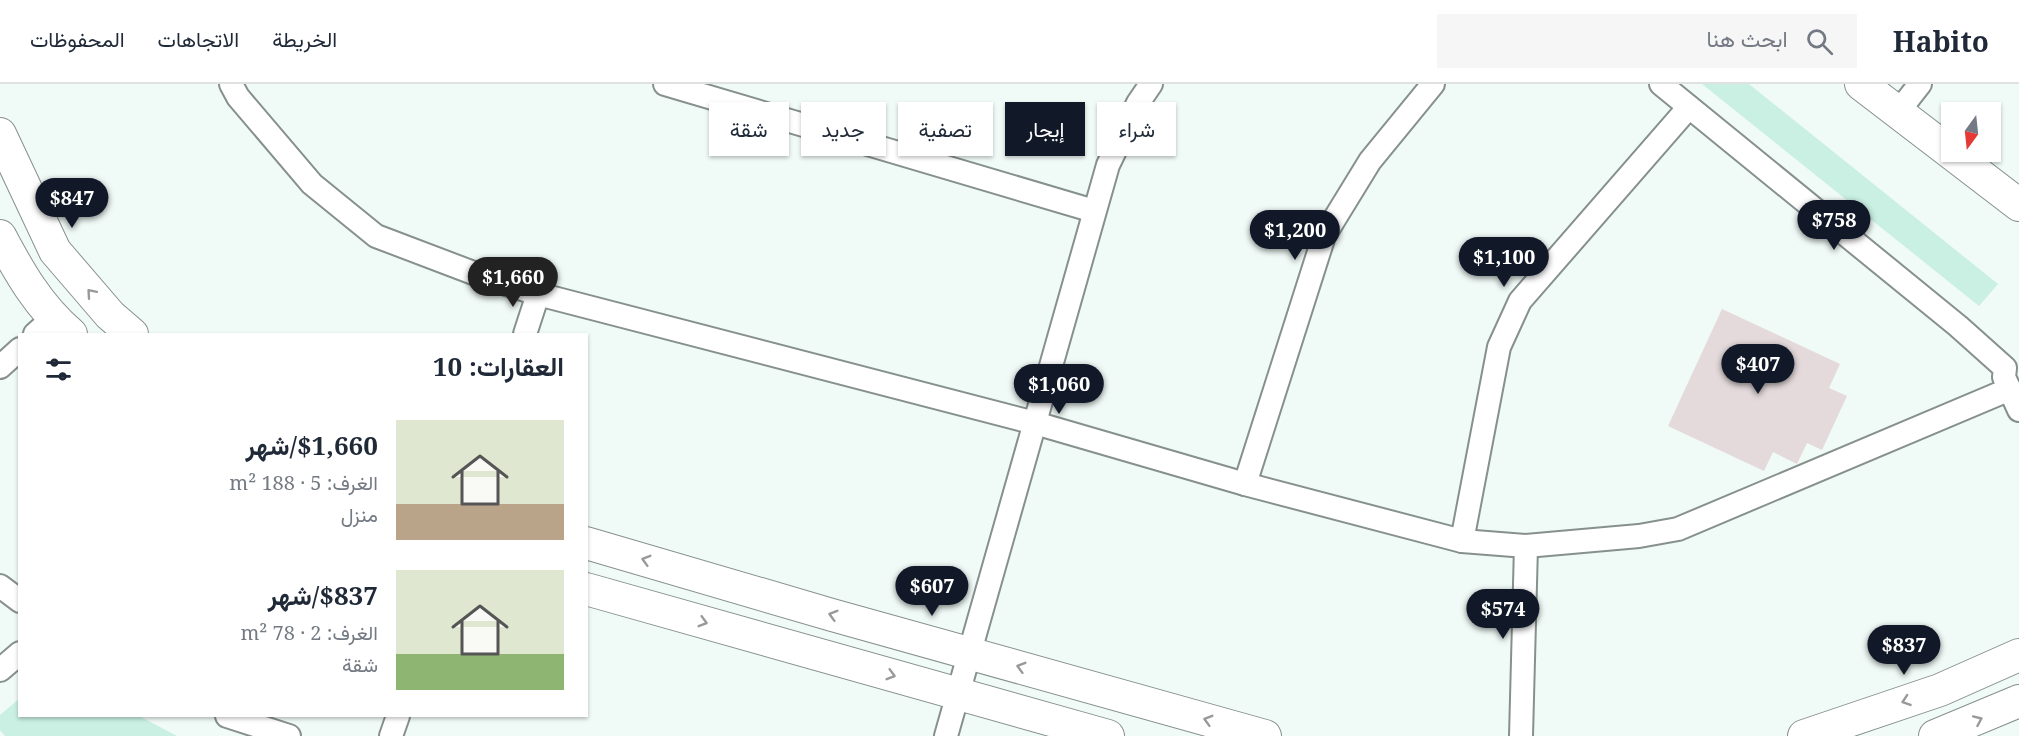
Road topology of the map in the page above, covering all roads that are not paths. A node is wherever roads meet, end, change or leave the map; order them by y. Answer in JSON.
{"nodes":[{"id":1,"x":231,"y":84,"type":"edge"},
{"id":2,"x":665,"y":84,"type":"edge"},
{"id":3,"x":1151,"y":84,"type":"edge"},
{"id":4,"x":1433,"y":84,"type":"edge"},
{"id":5,"x":1661,"y":84,"type":"edge"},
{"id":6,"x":1861,"y":84,"type":"edge"},
{"id":7,"x":1920,"y":84,"type":"edge"},
{"id":8,"x":1689,"y":107,"type":"junction"},
{"id":9,"x":1898,"y":112,"type":"junction"},
{"id":10,"x":0,"y":134,"type":"edge"},
{"id":11,"x":2019,"y":205,"type":"edge"},
{"id":12,"x":1094,"y":211,"type":"junction"},
{"id":13,"x":0,"y":236,"type":"edge"},
{"id":14,"x":538,"y":294,"type":"junction"},
{"id":15,"x":53,"y":329,"type":"edge"},
{"id":16,"x":131,"y":333,"type":"edge"},
{"id":17,"x":525,"y":333,"type":"edge"},
{"id":18,"x":18,"y":351,"type":"edge"},
{"id":19,"x":0,"y":367,"type":"edge"},
{"id":20,"x":2012,"y":371,"type":"edge"},
{"id":21,"x":2019,"y":410,"type":"edge"},
{"id":22,"x":1035,"y":423,"type":"junction"},
{"id":23,"x":1245,"y":484,"type":"junction"},
{"id":24,"x":1462,"y":541,"type":"junction"},
{"id":25,"x":588,"y":544,"type":"edge"},
{"id":26,"x":1526,"y":546,"type":"junction"},
{"id":27,"x":0,"y":586,"type":"edge"},
{"id":28,"x":588,"y":590,"type":"edge"},
{"id":29,"x":18,"y":600,"type":"edge"},
{"id":30,"x":970,"y":653,"type":"junction"},
{"id":31,"x":18,"y":655,"type":"edge"},
{"id":32,"x":2019,"y":655,"type":"edge"},
{"id":33,"x":0,"y":670,"type":"edge"},
{"id":34,"x":958,"y":694,"type":"junction"},
{"id":35,"x":2019,"y":701,"type":"edge"},
{"id":36,"x":229,"y":717,"type":"edge"},
{"id":37,"x":398,"y":717,"type":"edge"},
{"id":38,"x":289,"y":736,"type":"edge"},
{"id":39,"x":392,"y":736,"type":"edge"},
{"id":40,"x":946,"y":736,"type":"edge"},
{"id":41,"x":1108,"y":736,"type":"edge"},
{"id":42,"x":1265,"y":736,"type":"edge"},
{"id":43,"x":1521,"y":736,"type":"edge"},
{"id":44,"x":1804,"y":736,"type":"edge"},
{"id":45,"x":1935,"y":736,"type":"edge"}],
"edges":[{"from":1,"to":14,"type":"street"},
{"from":2,"to":12,"type":"street"},
{"from":3,"to":12,"type":"street"},
{"from":4,"to":23,"type":"street"},
{"from":5,"to":8,"type":"street"},
{"from":6,"to":9,"type":"main road"},
{"from":7,"to":9,"type":"street"},
{"from":8,"to":20,"type":"street"},
{"from":8,"to":24,"type":"street"},
{"from":9,"to":11,"type":"main road"},
{"from":16,"to":10,"type":"main road","one_way":true},
{"from":12,"to":22,"type":"street"},
{"from":13,"to":15,"type":"main road"},
{"from":14,"to":17,"type":"street"},
{"from":14,"to":22,"type":"street"},
{"from":18,"to":19,"type":"street"},
{"from":20,"to":21,"type":"street"},
{"from":20,"to":26,"type":"street"},
{"from":22,"to":23,"type":"street"},
{"from":22,"to":30,"type":"street"},
{"from":23,"to":24,"type":"street"},
{"from":24,"to":26,"type":"street"},
{"from":30,"to":25,"type":"main road","one_way":true},
{"from":26,"to":43,"type":"street"},
{"from":27,"to":29,"type":"street"},
{"from":28,"to":34,"type":"main road","one_way":true},
{"from":30,"to":34,"type":"street"},
{"from":42,"to":30,"type":"main road","one_way":true},
{"from":31,"to":33,"type":"street"},
{"from":32,"to":44,"type":"main road","one_way":true},
{"from":34,"to":40,"type":"street"},
{"from":34,"to":41,"type":"main road"},
{"from":45,"to":35,"type":"main road","one_way":true},
{"from":36,"to":38,"type":"street"},
{"from":37,"to":39,"type":"street"}]}
